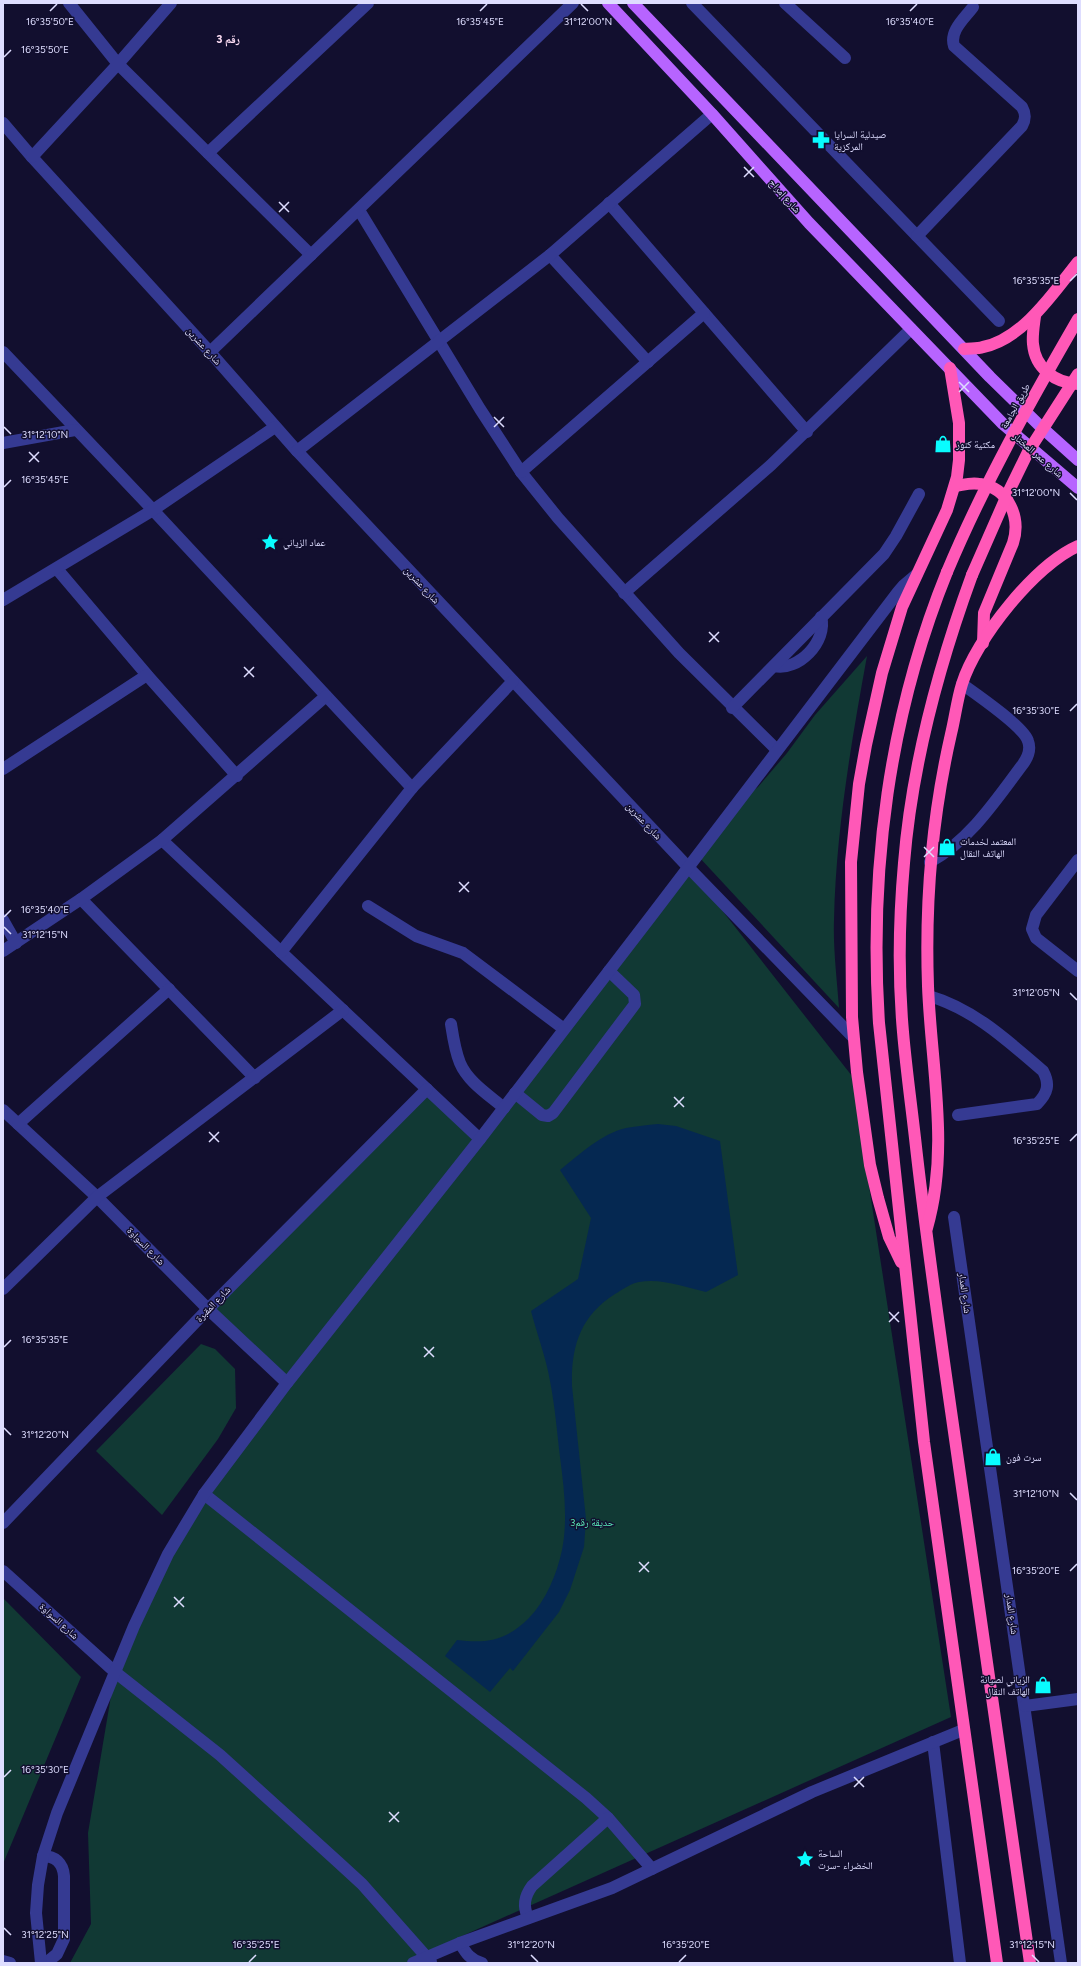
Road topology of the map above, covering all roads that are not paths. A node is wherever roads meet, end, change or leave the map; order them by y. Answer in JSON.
{"nodes":[{"id":1,"x":69,"y":3,"type":"edge"},
{"id":2,"x":171,"y":3,"type":"edge"},
{"id":3,"x":368,"y":3,"type":"edge"},
{"id":4,"x":573,"y":3,"type":"edge"},
{"id":5,"x":608,"y":3,"type":"edge"},
{"id":6,"x":633,"y":3,"type":"edge"},
{"id":7,"x":692,"y":3,"type":"edge"},
{"id":8,"x":785,"y":3,"type":"edge"},
{"id":9,"x":973,"y":7,"type":"dead end"},
{"id":10,"x":845,"y":58,"type":"dead end"},
{"id":11,"x":118,"y":64,"type":"junction"},
{"id":12,"x":712,"y":114,"type":"junction"},
{"id":13,"x":3,"y":123,"type":"edge"},
{"id":14,"x":208,"y":154,"type":"junction"},
{"id":15,"x":32,"y":157,"type":"junction"},
{"id":16,"x":609,"y":203,"type":"junction"},
{"id":17,"x":359,"y":210,"type":"junction"},
{"id":18,"x":917,"y":236,"type":"junction"},
{"id":19,"x":311,"y":255,"type":"junction"},
{"id":20,"x":550,"y":255,"type":"junction"},
{"id":21,"x":1078,"y":262,"type":"edge"},
{"id":22,"x":704,"y":313,"type":"junction"},
{"id":23,"x":1035,"y":316,"type":"junction"},
{"id":24,"x":1078,"y":319,"type":"edge"},
{"id":25,"x":999,"y":321,"type":"dead end"},
{"id":26,"x":911,"y":329,"type":"junction"},
{"id":27,"x":439,"y":342,"type":"junction"},
{"id":28,"x":964,"y":349,"type":"junction"},
{"id":29,"x":3,"y":352,"type":"edge"},
{"id":30,"x":210,"y":352,"type":"junction"},
{"id":31,"x":648,"y":362,"type":"junction"},
{"id":32,"x":950,"y":368,"type":"junction"},
{"id":33,"x":1078,"y":374,"type":"edge"},
{"id":34,"x":1078,"y":384,"type":"edge"},
{"id":35,"x":275,"y":427,"type":"junction"},
{"id":36,"x":75,"y":430,"type":"junction"},
{"id":37,"x":807,"y":432,"type":"junction"},
{"id":38,"x":3,"y":443,"type":"edge"},
{"id":39,"x":297,"y":451,"type":"junction"},
{"id":40,"x":1078,"y":460,"type":"edge"},
{"id":41,"x":521,"y":472,"type":"junction"},
{"id":42,"x":955,"y":486,"type":"junction"},
{"id":43,"x":1078,"y":488,"type":"edge"},
{"id":44,"x":919,"y":494,"type":"dead end"},
{"id":45,"x":153,"y":510,"type":"junction"},
{"id":46,"x":1078,"y":546,"type":"edge"},
{"id":47,"x":57,"y":569,"type":"junction"},
{"id":48,"x":917,"y":574,"type":"junction"},
{"id":49,"x":624,"y":593,"type":"junction"},
{"id":50,"x":3,"y":600,"type":"edge"},
{"id":51,"x":982,"y":643,"type":"junction"},
{"id":52,"x":147,"y":674,"type":"junction"},
{"id":53,"x":513,"y":681,"type":"junction"},
{"id":54,"x":962,"y":684,"type":"junction"},
{"id":55,"x":326,"y":696,"type":"junction"},
{"id":56,"x":732,"y":708,"type":"junction"},
{"id":57,"x":777,"y":750,"type":"junction"},
{"id":58,"x":3,"y":768,"type":"edge"},
{"id":59,"x":237,"y":776,"type":"junction"},
{"id":60,"x":412,"y":788,"type":"junction"},
{"id":61,"x":162,"y":840,"type":"junction"},
{"id":62,"x":1078,"y":860,"type":"edge"},
{"id":63,"x":930,"y":862,"type":"junction"},
{"id":64,"x":688,"y":867,"type":"junction"},
{"id":65,"x":81,"y":898,"type":"junction"},
{"id":66,"x":368,"y":906,"type":"dead end"},
{"id":67,"x":3,"y":920,"type":"edge"},
{"id":68,"x":16,"y":944,"type":"junction"},
{"id":69,"x":3,"y":951,"type":"edge"},
{"id":70,"x":282,"y":952,"type":"junction"},
{"id":71,"x":609,"y":971,"type":"junction"},
{"id":72,"x":1078,"y":971,"type":"edge"},
{"id":73,"x":168,"y":989,"type":"junction"},
{"id":74,"x":929,"y":996,"type":"junction"},
{"id":75,"x":343,"y":1010,"type":"junction"},
{"id":76,"x":450,"y":1024,"type":"dead end"},
{"id":77,"x":564,"y":1029,"type":"junction"},
{"id":78,"x":853,"y":1037,"type":"junction"},
{"id":79,"x":255,"y":1078,"type":"junction"},
{"id":80,"x":427,"y":1089,"type":"junction"},
{"id":81,"x":515,"y":1093,"type":"junction"},
{"id":82,"x":504,"y":1108,"type":"junction"},
{"id":83,"x":3,"y":1110,"type":"edge"},
{"id":84,"x":958,"y":1115,"type":"dead end"},
{"id":85,"x":18,"y":1124,"type":"junction"},
{"id":86,"x":480,"y":1139,"type":"junction"},
{"id":87,"x":97,"y":1197,"type":"junction"},
{"id":88,"x":954,"y":1217,"type":"dead end"},
{"id":89,"x":926,"y":1233,"type":"junction"},
{"id":90,"x":905,"y":1269,"type":"junction"},
{"id":91,"x":3,"y":1289,"type":"edge"},
{"id":92,"x":208,"y":1309,"type":"junction"},
{"id":93,"x":287,"y":1383,"type":"junction"},
{"id":94,"x":204,"y":1494,"type":"junction"},
{"id":95,"x":3,"y":1523,"type":"edge"},
{"id":96,"x":3,"y":1570,"type":"edge"},
{"id":97,"x":115,"y":1672,"type":"junction"},
{"id":98,"x":1078,"y":1699,"type":"edge"},
{"id":99,"x":1025,"y":1706,"type":"junction"},
{"id":100,"x":963,"y":1730,"type":"junction"},
{"id":101,"x":933,"y":1742,"type":"junction"},
{"id":102,"x":608,"y":1818,"type":"junction"},
{"id":103,"x":43,"y":1856,"type":"junction"},
{"id":104,"x":652,"y":1869,"type":"junction"},
{"id":105,"x":528,"y":1918,"type":"junction"},
{"id":106,"x":460,"y":1943,"type":"junction"},
{"id":107,"x":429,"y":1960,"type":"edge"},
{"id":108,"x":3,"y":1961,"type":"edge"},
{"id":109,"x":10,"y":1963,"type":"edge"},
{"id":110,"x":41,"y":1963,"type":"edge"},
{"id":111,"x":46,"y":1963,"type":"edge"},
{"id":112,"x":413,"y":1963,"type":"edge"},
{"id":113,"x":482,"y":1963,"type":"edge"},
{"id":114,"x":960,"y":1963,"type":"edge"},
{"id":115,"x":997,"y":1963,"type":"edge"},
{"id":116,"x":1030,"y":1963,"type":"edge"},
{"id":117,"x":1061,"y":1963,"type":"edge"}],
"edges":[{"from":1,"to":11,"type":"street"},
{"from":2,"to":11,"type":"street"},
{"from":3,"to":14,"type":"street"},
{"from":4,"to":17,"type":"street"},
{"from":5,"to":12,"type":"main road","name":"شارع إمراح"},
{"from":6,"to":28,"type":"main road"},
{"from":7,"to":18,"type":"street"},
{"from":8,"to":10,"type":"street"},
{"from":9,"to":18,"type":"street"},
{"from":11,"to":14,"type":"street"},
{"from":11,"to":15,"type":"street"},
{"from":12,"to":16,"type":"street"},
{"from":12,"to":26,"type":"main road","name":"شارع إمراح"},
{"from":13,"to":15,"type":"street","name":"شارع عشرين"},
{"from":14,"to":19,"type":"street"},
{"from":15,"to":30,"type":"street","name":"شارع عشرين"},
{"from":16,"to":20,"type":"street"},
{"from":16,"to":22,"type":"street"},
{"from":17,"to":19,"type":"street"},
{"from":17,"to":27,"type":"street"},
{"from":18,"to":25,"type":"street"},
{"from":19,"to":30,"type":"street"},
{"from":20,"to":27,"type":"street"},
{"from":20,"to":31,"type":"street"},
{"from":21,"to":23,"type":"highway"},
{"from":22,"to":31,"type":"street"},
{"from":22,"to":37,"type":"street"},
{"from":23,"to":28,"type":"highway"},
{"from":23,"to":34,"type":"highway"},
{"from":24,"to":90,"type":"highway","name":"طريق الجامعة","bridge":true},
{"from":26,"to":32,"type":"main road","name":"شارع إمراح"},
{"from":26,"to":37,"type":"street"},
{"from":27,"to":39,"type":"street"},
{"from":27,"to":41,"type":"street"},
{"from":28,"to":40,"type":"main road"},
{"from":29,"to":36,"type":"street"},
{"from":30,"to":35,"type":"street","name":"شارع عشرين"},
{"from":31,"to":41,"type":"street"},
{"from":32,"to":42,"type":"highway"},
{"from":32,"to":43,"type":"main road","name":"شارع عمر المختار"},
{"from":33,"to":89,"type":"highway","bridge":true},
{"from":35,"to":39,"type":"street","name":"شارع عشرين"},
{"from":35,"to":45,"type":"street"},
{"from":36,"to":38,"type":"street"},
{"from":36,"to":45,"type":"street"},
{"from":37,"to":49,"type":"street"},
{"from":39,"to":53,"type":"street","name":"شارع عشرين"},
{"from":41,"to":49,"type":"street"},
{"from":42,"to":48,"type":"highway"},
{"from":42,"to":51,"type":"highway"},
{"from":44,"to":56,"type":"street"},
{"from":45,"to":47,"type":"street"},
{"from":45,"to":55,"type":"street"},
{"from":46,"to":51,"type":"highway"},
{"from":47,"to":50,"type":"street"},
{"from":47,"to":52,"type":"street"},
{"from":48,"to":57,"type":"street"},
{"from":48,"to":78,"type":"highway"},
{"from":49,"to":56,"type":"street"},
{"from":51,"to":54,"type":"highway"},
{"from":52,"to":58,"type":"street"},
{"from":52,"to":59,"type":"street"},
{"from":53,"to":60,"type":"street"},
{"from":53,"to":64,"type":"street","name":"شارع عشرين"},
{"from":54,"to":63,"type":"highway"},
{"from":54,"to":63,"type":"street"},
{"from":55,"to":59,"type":"street"},
{"from":55,"to":60,"type":"street"},
{"from":56,"to":57,"type":"street"},
{"from":57,"to":64,"type":"street"},
{"from":59,"to":61,"type":"street"},
{"from":60,"to":70,"type":"street"},
{"from":61,"to":65,"type":"street"},
{"from":61,"to":70,"type":"street"},
{"from":62,"to":72,"type":"street"},
{"from":63,"to":74,"type":"highway"},
{"from":64,"to":71,"type":"street"},
{"from":64,"to":78,"type":"street","name":"شارع عشرين"},
{"from":65,"to":68,"type":"street"},
{"from":65,"to":73,"type":"street"},
{"from":66,"to":77,"type":"street"},
{"from":67,"to":68,"type":"street"},
{"from":68,"to":69,"type":"street"},
{"from":70,"to":75,"type":"street"},
{"from":71,"to":77,"type":"street"},
{"from":71,"to":81,"type":"street"},
{"from":73,"to":79,"type":"street"},
{"from":73,"to":85,"type":"street"},
{"from":74,"to":84,"type":"street"},
{"from":74,"to":89,"type":"highway"},
{"from":75,"to":79,"type":"street"},
{"from":75,"to":80,"type":"street"},
{"from":76,"to":82,"type":"street"},
{"from":77,"to":81,"type":"street"},
{"from":78,"to":90,"type":"highway"},
{"from":79,"to":87,"type":"street"},
{"from":80,"to":86,"type":"street"},
{"from":80,"to":92,"type":"street","name":"شارع المقبرة"},
{"from":81,"to":82,"type":"street"},
{"from":82,"to":86,"type":"street"},
{"from":83,"to":85,"type":"street","name":"شارع السواوة"},
{"from":85,"to":87,"type":"street","name":"شارع السواوة"},
{"from":86,"to":93,"type":"street"},
{"from":87,"to":91,"type":"street"},
{"from":87,"to":92,"type":"street","name":"شارع السواوة"},
{"from":88,"to":99,"type":"street","name":"شارع المدار"},
{"from":89,"to":116,"type":"highway"},
{"from":90,"to":100,"type":"highway","name":"طريق الجامعة"},
{"from":92,"to":93,"type":"street","name":"شارع السواوة"},
{"from":92,"to":95,"type":"street","name":"شارع المقبرة"},
{"from":93,"to":94,"type":"street"},
{"from":94,"to":97,"type":"street"},
{"from":94,"to":102,"type":"street"},
{"from":96,"to":97,"type":"street","name":"شارع السواوة"},
{"from":97,"to":103,"type":"street"},
{"from":97,"to":107,"type":"street","name":"شارع السواوة"},
{"from":98,"to":99,"type":"street"},
{"from":99,"to":117,"type":"street","name":"شارع المدار"},
{"from":100,"to":101,"type":"street"},
{"from":100,"to":115,"type":"highway","name":"طريق الجامعة"},
{"from":101,"to":104,"type":"street"},
{"from":101,"to":114,"type":"street"},
{"from":102,"to":104,"type":"street"},
{"from":102,"to":105,"type":"street"},
{"from":103,"to":110,"type":"street"},
{"from":103,"to":111,"type":"street"},
{"from":104,"to":105,"type":"street"},
{"from":105,"to":106,"type":"street"},
{"from":106,"to":107,"type":"street"},
{"from":106,"to":113,"type":"street"},
{"from":107,"to":112,"type":"street"},
{"from":108,"to":109,"type":"street"}]}
